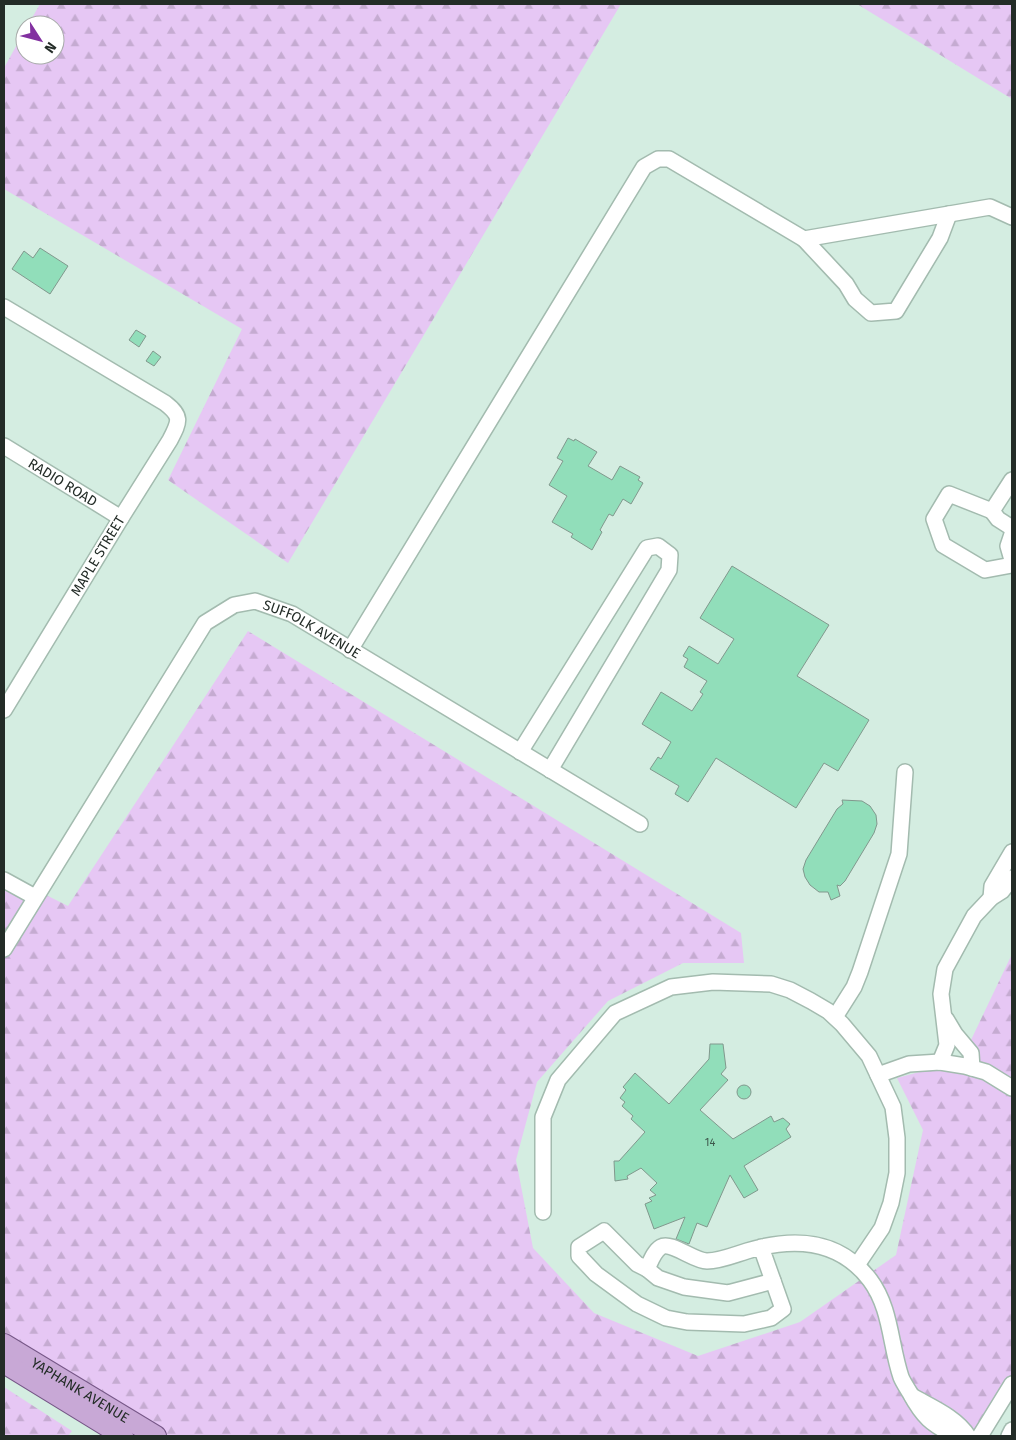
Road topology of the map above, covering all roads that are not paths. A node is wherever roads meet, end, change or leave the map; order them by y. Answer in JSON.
{"nodes":[{"id":1,"x":1005,"y":210,"type":"edge"},
{"id":2,"x":949,"y":214,"type":"junction"},
{"id":3,"x":1012,"y":217,"type":"edge"},
{"id":4,"x":804,"y":239,"type":"junction"},
{"id":5,"x":4,"y":307,"type":"edge"},
{"id":6,"x":4,"y":446,"type":"edge"},
{"id":7,"x":1012,"y":480,"type":"edge"},
{"id":8,"x":992,"y":511,"type":"junction"},
{"id":9,"x":120,"y":518,"type":"junction"},
{"id":10,"x":1012,"y":528,"type":"edge"},
{"id":11,"x":1012,"y":534,"type":"edge"},
{"id":12,"x":1012,"y":560,"type":"edge"},
{"id":13,"x":1012,"y":565,"type":"edge"},
{"id":14,"x":350,"y":650,"type":"junction"},
{"id":15,"x":4,"y":710,"type":"edge"},
{"id":16,"x":520,"y":752,"type":"junction"},
{"id":17,"x":550,"y":770,"type":"junction"},
{"id":18,"x":906,"y":772,"type":"dead end"},
{"id":19,"x":640,"y":824,"type":"dead end"},
{"id":20,"x":1012,"y":852,"type":"edge"},
{"id":21,"x":1012,"y":878,"type":"edge"},
{"id":22,"x":4,"y":880,"type":"edge"},
{"id":23,"x":35,"y":898,"type":"junction"},
{"id":24,"x":990,"y":898,"type":"junction"},
{"id":25,"x":4,"y":949,"type":"edge"},
{"id":26,"x":944,"y":1016,"type":"junction"},
{"id":27,"x":835,"y":1018,"type":"junction"},
{"id":28,"x":940,"y":1062,"type":"junction"},
{"id":29,"x":972,"y":1068,"type":"junction"},
{"id":30,"x":878,"y":1075,"type":"junction"},
{"id":31,"x":1012,"y":1088,"type":"edge"},
{"id":32,"x":543,"y":1212,"type":"dead end"},
{"id":33,"x":761,"y":1248,"type":"junction"},
{"id":34,"x":857,"y":1264,"type":"junction"},
{"id":35,"x":647,"y":1270,"type":"junction"},
{"id":36,"x":773,"y":1281,"type":"junction"},
{"id":37,"x":4,"y":1344,"type":"edge"},
{"id":38,"x":4,"y":1364,"type":"edge"},
{"id":39,"x":1012,"y":1384,"type":"edge"},
{"id":40,"x":911,"y":1395,"type":"junction"},
{"id":41,"x":1012,"y":1430,"type":"edge"},
{"id":42,"x":122,"y":1436,"type":"edge"},
{"id":43,"x":156,"y":1436,"type":"edge"},
{"id":44,"x":955,"y":1436,"type":"edge"},
{"id":45,"x":968,"y":1436,"type":"edge"},
{"id":46,"x":980,"y":1436,"type":"edge"},
{"id":47,"x":1009,"y":1436,"type":"edge"}],
"edges":[{"from":1,"to":2,"type":"street"},
{"from":1,"to":3,"type":"street"},
{"from":2,"to":4,"type":"street"},
{"from":2,"to":4,"type":"street"},
{"from":4,"to":14,"type":"street"},
{"from":5,"to":9,"type":"street","name":"MAPLE STREET"},
{"from":6,"to":9,"type":"street","name":"RADIO ROAD"},
{"from":7,"to":8,"type":"street"},
{"from":8,"to":10,"type":"street"},
{"from":8,"to":13,"type":"street"},
{"from":9,"to":15,"type":"street","name":"MAPLE STREET"},
{"from":11,"to":12,"type":"street"},
{"from":14,"to":16,"type":"street","name":"SUFFOLK AVENUE"},
{"from":14,"to":23,"type":"street","name":"SUFFOLK AVENUE"},
{"from":16,"to":17,"type":"street","name":"SUFFOLK AVENUE"},
{"from":16,"to":17,"type":"street"},
{"from":17,"to":19,"type":"street","name":"SUFFOLK AVENUE"},
{"from":18,"to":27,"type":"street"},
{"from":20,"to":24,"type":"street"},
{"from":21,"to":24,"type":"street"},
{"from":22,"to":23,"type":"street"},
{"from":23,"to":25,"type":"street","name":"SUFFOLK AVENUE"},
{"from":24,"to":26,"type":"street"},
{"from":26,"to":28,"type":"street"},
{"from":26,"to":29,"type":"street"},
{"from":27,"to":30,"type":"street"},
{"from":27,"to":32,"type":"street"},
{"from":28,"to":29,"type":"street"},
{"from":28,"to":30,"type":"street"},
{"from":29,"to":31,"type":"street"},
{"from":30,"to":34,"type":"street"},
{"from":33,"to":34,"type":"street"},
{"from":33,"to":35,"type":"street"},
{"from":33,"to":36,"type":"street"},
{"from":34,"to":40,"type":"street"},
{"from":35,"to":36,"type":"street"},
{"from":35,"to":36,"type":"street"},
{"from":37,"to":43,"type":"main road","name":"YAPHANK AVENUE"},
{"from":38,"to":42,"type":"main road","name":"YAPHANK AVENUE"},
{"from":39,"to":46,"type":"street"},
{"from":40,"to":44,"type":"street"},
{"from":40,"to":45,"type":"street"},
{"from":41,"to":47,"type":"street"}]}
